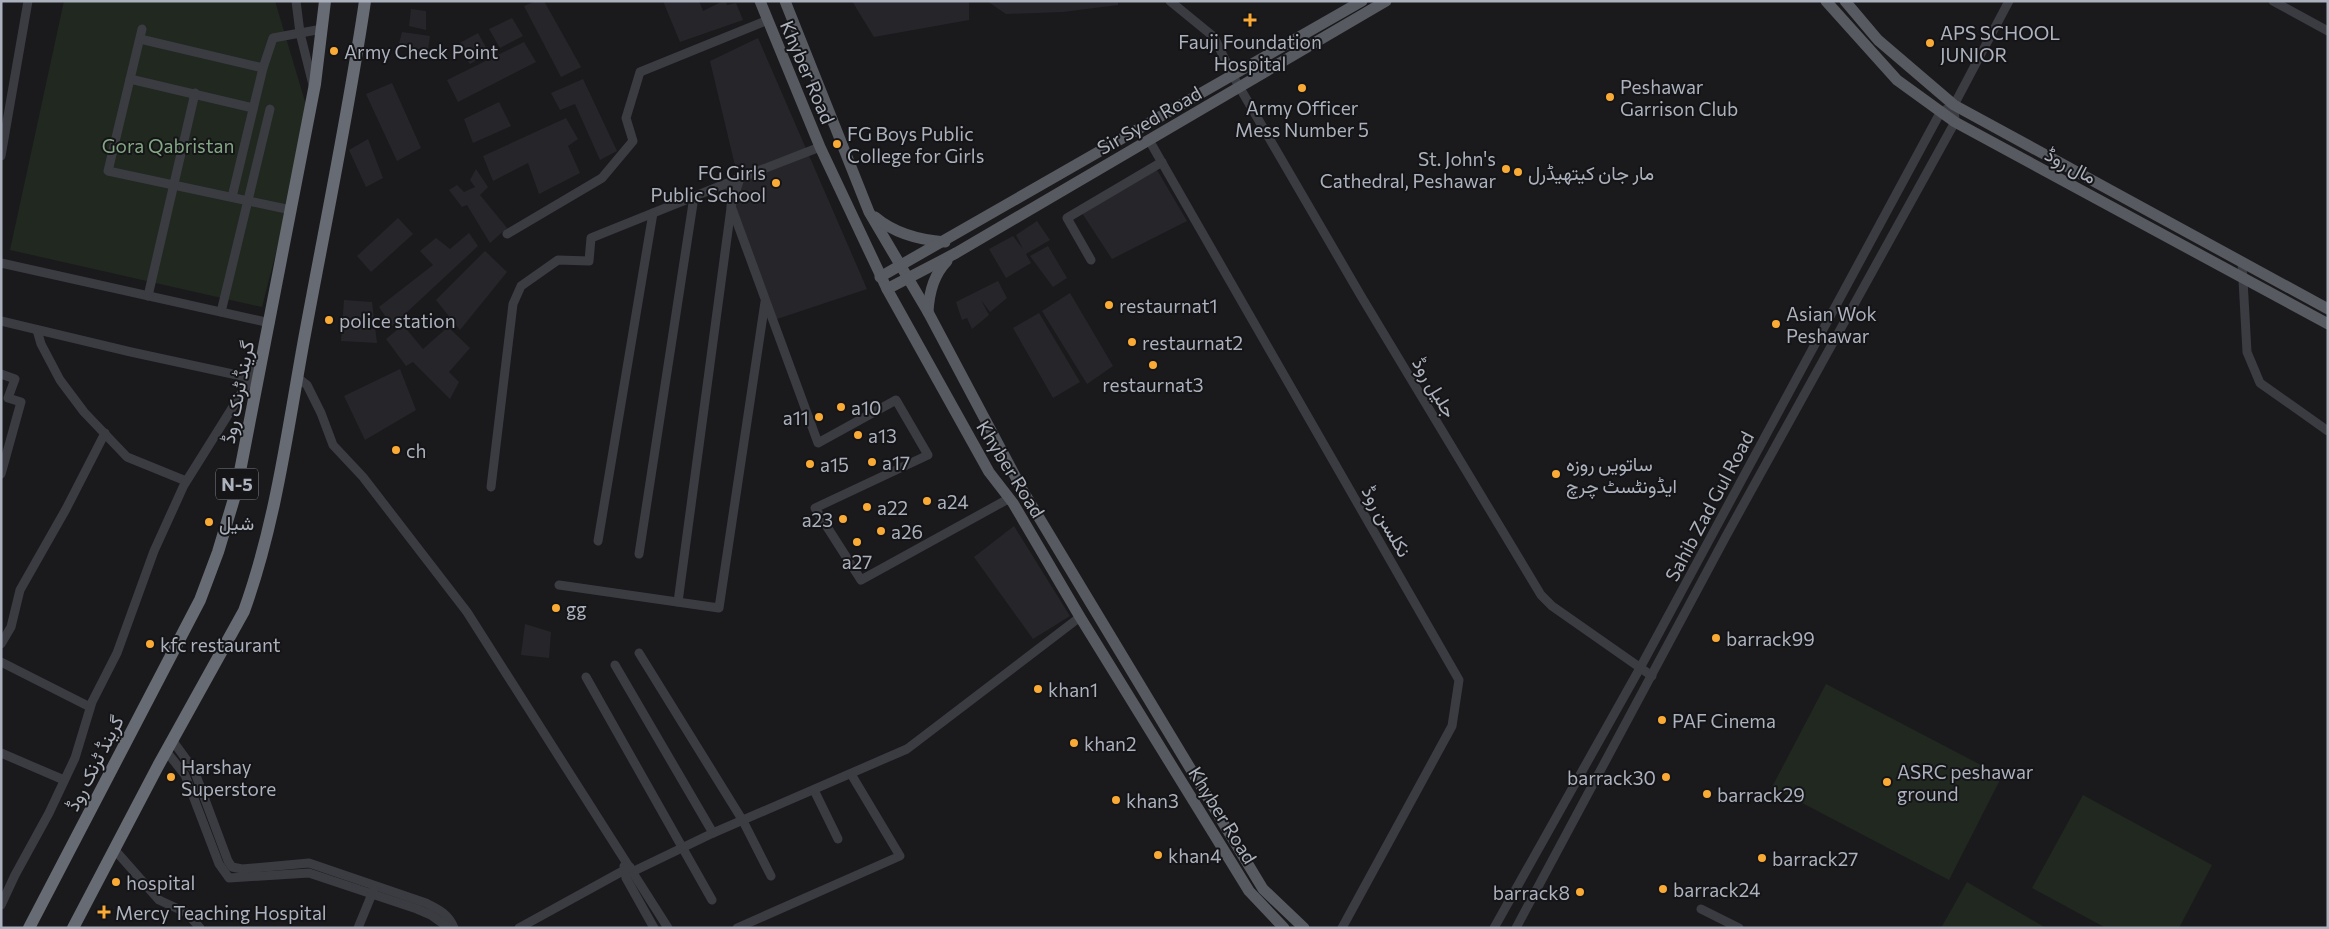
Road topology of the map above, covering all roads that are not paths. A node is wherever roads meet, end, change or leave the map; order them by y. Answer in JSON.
{"nodes":[{"id":1,"x":28,"y":1,"type":"edge"},
{"id":2,"x":296,"y":1,"type":"edge"},
{"id":3,"x":325,"y":1,"type":"edge"},
{"id":4,"x":365,"y":1,"type":"edge"},
{"id":5,"x":760,"y":1,"type":"edge"},
{"id":6,"x":785,"y":1,"type":"edge"},
{"id":7,"x":1170,"y":1,"type":"edge"},
{"id":8,"x":1362,"y":1,"type":"edge"},
{"id":9,"x":1386,"y":1,"type":"edge"},
{"id":10,"x":1826,"y":1,"type":"edge"},
{"id":11,"x":1845,"y":1,"type":"edge"},
{"id":12,"x":2010,"y":1,"type":"edge"},
{"id":13,"x":2273,"y":1,"type":"edge"},
{"id":14,"x":768,"y":20,"type":"junction"},
{"id":15,"x":142,"y":29,"type":"dead end"},
{"id":16,"x":322,"y":29,"type":"junction"},
{"id":17,"x":2328,"y":32,"type":"edge"},
{"id":18,"x":300,"y":33,"type":"junction"},
{"id":19,"x":140,"y":39,"type":"junction"},
{"id":20,"x":263,"y":68,"type":"junction"},
{"id":21,"x":1233,"y":76,"type":"junction"},
{"id":22,"x":130,"y":79,"type":"junction"},
{"id":23,"x":1239,"y":88,"type":"junction"},
{"id":24,"x":314,"y":90,"type":"junction"},
{"id":25,"x":195,"y":93,"type":"junction"},
{"id":26,"x":1954,"y":105,"type":"junction"},
{"id":27,"x":253,"y":108,"type":"junction"},
{"id":28,"x":270,"y":109,"type":"dead end"},
{"id":29,"x":1940,"y":113,"type":"junction"},
{"id":30,"x":1955,"y":122,"type":"junction"},
{"id":31,"x":1150,"y":140,"type":"junction"},
{"id":32,"x":820,"y":147,"type":"junction"},
{"id":33,"x":1,"y":156,"type":"edge"},
{"id":34,"x":1162,"y":162,"type":"junction"},
{"id":35,"x":740,"y":178,"type":"junction"},
{"id":36,"x":174,"y":185,"type":"junction"},
{"id":37,"x":232,"y":197,"type":"junction"},
{"id":38,"x":694,"y":197,"type":"junction"},
{"id":39,"x":249,"y":201,"type":"junction"},
{"id":40,"x":731,"y":206,"type":"junction"},
{"id":41,"x":291,"y":210,"type":"junction"},
{"id":42,"x":869,"y":212,"type":"junction"},
{"id":43,"x":653,"y":213,"type":"junction"},
{"id":44,"x":507,"y":234,"type":"dead end"},
{"id":45,"x":945,"y":242,"type":"junction"},
{"id":46,"x":956,"y":252,"type":"junction"},
{"id":47,"x":1091,"y":260,"type":"dead end"},
{"id":48,"x":2242,"y":262,"type":"junction"},
{"id":49,"x":1,"y":263,"type":"edge"},
{"id":50,"x":902,"y":266,"type":"junction"},
{"id":51,"x":880,"y":277,"type":"junction"},
{"id":52,"x":2243,"y":278,"type":"junction"},
{"id":53,"x":909,"y":279,"type":"junction"},
{"id":54,"x":887,"y":289,"type":"junction"},
{"id":55,"x":148,"y":296,"type":"junction"},
{"id":56,"x":765,"y":300,"type":"junction"},
{"id":57,"x":2328,"y":309,"type":"edge"},
{"id":58,"x":221,"y":312,"type":"junction"},
{"id":59,"x":928,"y":312,"type":"junction"},
{"id":60,"x":1,"y":321,"type":"edge"},
{"id":61,"x":270,"y":323,"type":"junction"},
{"id":62,"x":2328,"y":324,"type":"edge"},
{"id":63,"x":37,"y":330,"type":"junction"},
{"id":64,"x":1,"y":374,"type":"edge"},
{"id":65,"x":252,"y":378,"type":"junction"},
{"id":66,"x":298,"y":378,"type":"junction"},
{"id":67,"x":2328,"y":431,"type":"edge"},
{"id":68,"x":104,"y":433,"type":"junction"},
{"id":69,"x":1,"y":474,"type":"edge"},
{"id":70,"x":186,"y":481,"type":"junction"},
{"id":71,"x":491,"y":488,"type":"dead end"},
{"id":72,"x":1010,"y":498,"type":"junction"},
{"id":73,"x":598,"y":541,"type":"dead end"},
{"id":74,"x":639,"y":554,"type":"dead end"},
{"id":75,"x":559,"y":585,"type":"dead end"},
{"id":76,"x":678,"y":602,"type":"junction"},
{"id":77,"x":1080,"y":617,"type":"junction"},
{"id":78,"x":1,"y":644,"type":"edge"},
{"id":79,"x":638,"y":653,"type":"dead end"},
{"id":80,"x":1,"y":662,"type":"edge"},
{"id":81,"x":615,"y":665,"type":"dead end"},
{"id":82,"x":1640,"y":668,"type":"junction"},
{"id":83,"x":1652,"y":676,"type":"junction"},
{"id":84,"x":586,"y":677,"type":"dead end"},
{"id":85,"x":90,"y":707,"type":"junction"},
{"id":86,"x":169,"y":746,"type":"junction"},
{"id":87,"x":1,"y":753,"type":"edge"},
{"id":88,"x":851,"y":774,"type":"junction"},
{"id":89,"x":64,"y":780,"type":"junction"},
{"id":90,"x":814,"y":790,"type":"junction"},
{"id":91,"x":743,"y":821,"type":"junction"},
{"id":92,"x":713,"y":834,"type":"junction"},
{"id":93,"x":838,"y":839,"type":"dead end"},
{"id":94,"x":682,"y":848,"type":"junction"},
{"id":95,"x":114,"y":849,"type":"junction"},
{"id":96,"x":629,"y":870,"type":"junction"},
{"id":97,"x":771,"y":876,"type":"dead end"},
{"id":98,"x":374,"y":890,"type":"junction"},
{"id":99,"x":712,"y":900,"type":"dead end"},
{"id":100,"x":1,"y":905,"type":"edge"},
{"id":101,"x":1701,"y":909,"type":"dead end"},
{"id":102,"x":29,"y":928,"type":"edge"},
{"id":103,"x":73,"y":928,"type":"edge"},
{"id":104,"x":200,"y":928,"type":"edge"},
{"id":105,"x":358,"y":928,"type":"edge"},
{"id":106,"x":449,"y":928,"type":"edge"},
{"id":107,"x":454,"y":928,"type":"edge"},
{"id":108,"x":520,"y":928,"type":"edge"},
{"id":109,"x":654,"y":928,"type":"edge"},
{"id":110,"x":668,"y":928,"type":"edge"},
{"id":111,"x":737,"y":928,"type":"edge"},
{"id":112,"x":1284,"y":928,"type":"edge"},
{"id":113,"x":1304,"y":928,"type":"edge"},
{"id":114,"x":1342,"y":928,"type":"edge"},
{"id":115,"x":1494,"y":928,"type":"edge"},
{"id":116,"x":1516,"y":928,"type":"edge"},
{"id":117,"x":1739,"y":928,"type":"edge"}],
"edges":[{"from":1,"to":33,"type":"street"},
{"from":2,"to":18,"type":"street"},
{"from":3,"to":16,"type":"highway","name":"گرینڈ ٹرنک روڈ","number":"N-5"},
{"from":4,"to":66,"type":"highway","number":"N-5"},
{"from":5,"to":14,"type":"main road","name":"Khyber Road"},
{"from":6,"to":42,"type":"main road","name":"Khyber Road"},
{"from":7,"to":21,"type":"street","name":"جلیل روڈ"},
{"from":8,"to":21,"type":"main road","name":"Sir Syed Road"},
{"from":9,"to":23,"type":"main road","name":"Sir Syed Road"},
{"from":10,"to":29,"type":"main road","name":"مال روڈ"},
{"from":11,"to":26,"type":"main road","name":"مال روڈ"},
{"from":12,"to":26,"type":"street"},
{"from":13,"to":17,"type":"street"},
{"from":14,"to":32,"type":"main road","name":"Khyber Road"},
{"from":14,"to":44,"type":"street"},
{"from":15,"to":19,"type":"street"},
{"from":16,"to":18,"type":"street"},
{"from":16,"to":24,"type":"highway","name":"گرینڈ ٹرنک روڈ","number":"N-5"},
{"from":18,"to":20,"type":"street"},
{"from":18,"to":24,"type":"street"},
{"from":19,"to":20,"type":"street"},
{"from":19,"to":22,"type":"street"},
{"from":20,"to":27,"type":"street"},
{"from":21,"to":23,"type":"street","name":"جلیل روڈ"},
{"from":21,"to":45,"type":"main road","name":"Sir Syed Road"},
{"from":22,"to":25,"type":"street"},
{"from":22,"to":36,"type":"street"},
{"from":23,"to":31,"type":"main road","name":"Sir Syed Road"},
{"from":23,"to":82,"type":"street","name":"جلیل روڈ"},
{"from":24,"to":41,"type":"highway","name":"گرینڈ ٹرنک روڈ","number":"N-5"},
{"from":25,"to":27,"type":"street"},
{"from":25,"to":36,"type":"street"},
{"from":26,"to":29,"type":"street"},
{"from":26,"to":30,"type":"street"},
{"from":26,"to":48,"type":"main road","name":"مال روڈ"},
{"from":27,"to":37,"type":"street"},
{"from":28,"to":39,"type":"street"},
{"from":29,"to":30,"type":"main road","name":"مال روڈ"},
{"from":29,"to":82,"type":"street","name":"Sahib Zad Gul Road"},
{"from":30,"to":52,"type":"main road","name":"مال روڈ"},
{"from":30,"to":83,"type":"street","name":"Sahib Zad Gul Road"},
{"from":31,"to":34,"type":"street","name":"نکلسن روڈ"},
{"from":31,"to":46,"type":"main road","name":"Sir Syed Road"},
{"from":32,"to":35,"type":"street"},
{"from":32,"to":51,"type":"main road","name":"Khyber Road"},
{"from":34,"to":47,"type":"street"},
{"from":34,"to":114,"type":"street","name":"نکلسن روڈ"},
{"from":35,"to":38,"type":"street"},
{"from":35,"to":40,"type":"street"},
{"from":36,"to":37,"type":"street"},
{"from":36,"to":55,"type":"street"},
{"from":37,"to":39,"type":"street"},
{"from":38,"to":43,"type":"street"},
{"from":38,"to":74,"type":"street"},
{"from":39,"to":41,"type":"street"},
{"from":39,"to":58,"type":"street"},
{"from":40,"to":56,"type":"street"},
{"from":40,"to":76,"type":"street"},
{"from":41,"to":61,"type":"highway","name":"گرینڈ ٹرنک روڈ","number":"N-5"},
{"from":42,"to":45,"type":"main road"},
{"from":42,"to":50,"type":"main road","name":"Khyber Road"},
{"from":43,"to":71,"type":"street"},
{"from":43,"to":73,"type":"street"},
{"from":45,"to":50,"type":"main road","name":"Sir Syed Road"},
{"from":46,"to":53,"type":"main road","name":"Sir Syed Road"},
{"from":46,"to":59,"type":"main road"},
{"from":48,"to":52,"type":"street"},
{"from":48,"to":57,"type":"main road","name":"مال روڈ"},
{"from":49,"to":55,"type":"street"},
{"from":50,"to":51,"type":"main road","name":"Sir Syed Road"},
{"from":50,"to":53,"type":"main road","name":"Khyber Road"},
{"from":51,"to":54,"type":"main road","name":"Khyber Road"},
{"from":52,"to":62,"type":"main road","name":"مال روڈ"},
{"from":52,"to":67,"type":"street"},
{"from":53,"to":54,"type":"main road","name":"Sir Syed Road"},
{"from":53,"to":59,"type":"main road","name":"Khyber Road"},
{"from":54,"to":72,"type":"main road","name":"Khyber Road"},
{"from":55,"to":58,"type":"street"},
{"from":56,"to":72,"type":"street"},
{"from":56,"to":76,"type":"street"},
{"from":58,"to":61,"type":"street"},
{"from":59,"to":113,"type":"main road","name":"Khyber Road"},
{"from":60,"to":63,"type":"street"},
{"from":61,"to":65,"type":"street"},
{"from":61,"to":102,"type":"highway","name":"گرینڈ ٹرنک روڈ","number":"N-5"},
{"from":63,"to":65,"type":"street"},
{"from":63,"to":68,"type":"street"},
{"from":64,"to":69,"type":"street"},
{"from":65,"to":70,"type":"street"},
{"from":66,"to":86,"type":"highway","number":"N-5"},
{"from":66,"to":96,"type":"street"},
{"from":68,"to":70,"type":"street"},
{"from":68,"to":78,"type":"street"},
{"from":70,"to":85,"type":"street"},
{"from":72,"to":77,"type":"main road","name":"Khyber Road"},
{"from":75,"to":76,"type":"street"},
{"from":77,"to":88,"type":"street"},
{"from":77,"to":112,"type":"main road","name":"Khyber Road"},
{"from":79,"to":91,"type":"street"},
{"from":80,"to":85,"type":"street"},
{"from":81,"to":92,"type":"street"},
{"from":82,"to":83,"type":"street","name":"جلیل روڈ"},
{"from":82,"to":115,"type":"street","name":"Sahib Zad Gul Road"},
{"from":83,"to":116,"type":"street","name":"Sahib Zad Gul Road"},
{"from":84,"to":94,"type":"street"},
{"from":85,"to":89,"type":"street"},
{"from":86,"to":95,"type":"highway","number":"N-5"},
{"from":86,"to":98,"type":"street"},
{"from":87,"to":89,"type":"street"},
{"from":88,"to":90,"type":"street"},
{"from":88,"to":111,"type":"street"},
{"from":89,"to":100,"type":"street"},
{"from":90,"to":91,"type":"street"},
{"from":90,"to":93,"type":"street"},
{"from":91,"to":92,"type":"street"},
{"from":91,"to":97,"type":"street"},
{"from":92,"to":94,"type":"street"},
{"from":94,"to":96,"type":"street"},
{"from":94,"to":99,"type":"street"},
{"from":95,"to":103,"type":"highway","number":"N-5"},
{"from":95,"to":104,"type":"street"},
{"from":96,"to":108,"type":"street"},
{"from":96,"to":109,"type":"street"},
{"from":96,"to":110,"type":"street"},
{"from":98,"to":105,"type":"street"},
{"from":98,"to":106,"type":"street"},
{"from":98,"to":107,"type":"street"},
{"from":101,"to":117,"type":"street"}]}
